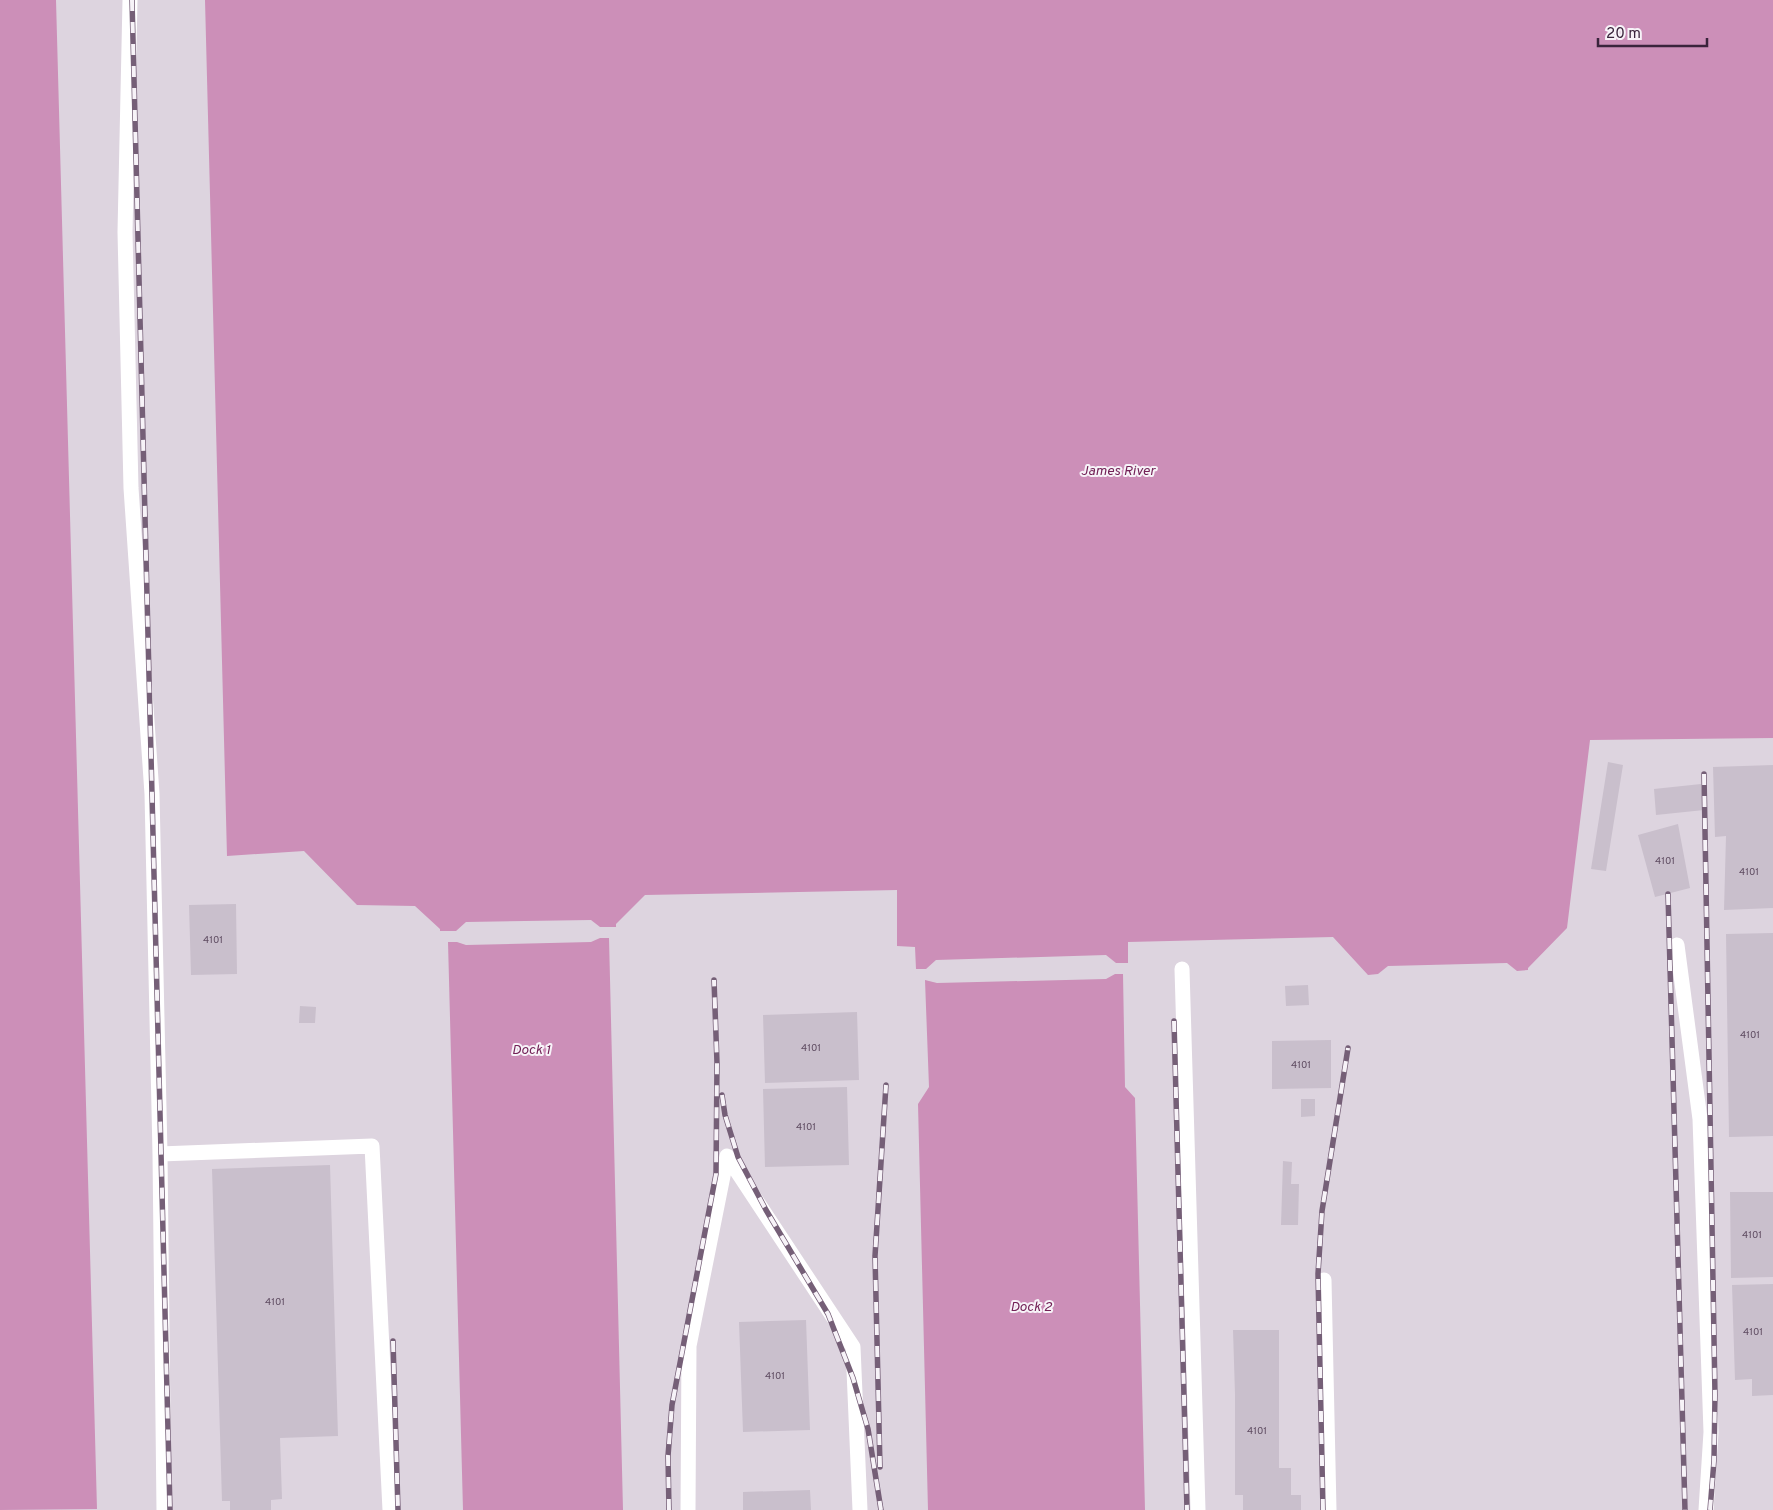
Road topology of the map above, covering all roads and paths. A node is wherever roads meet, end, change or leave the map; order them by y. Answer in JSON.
{"nodes":[{"id":1,"x":130,"y":0,"type":"edge"},
{"id":2,"x":1677,"y":945,"type":"dead end"},
{"id":3,"x":1182,"y":969,"type":"dead end"},
{"id":4,"x":160,"y":1154,"type":"junction"},
{"id":5,"x":1324,"y":1280,"type":"dead end"},
{"id":6,"x":164,"y":1510,"type":"edge"},
{"id":7,"x":390,"y":1510,"type":"edge"},
{"id":8,"x":688,"y":1510,"type":"edge"},
{"id":9,"x":860,"y":1510,"type":"edge"},
{"id":10,"x":1198,"y":1510,"type":"edge"},
{"id":11,"x":1329,"y":1510,"type":"edge"},
{"id":12,"x":1706,"y":1510,"type":"edge"}],
"edges":[{"from":1,"to":4,"type":"lane"},
{"from":2,"to":12,"type":"lane"},
{"from":3,"to":10,"type":"lane"},
{"from":4,"to":6,"type":"lane"},
{"from":4,"to":7,"type":"lane"},
{"from":5,"to":11,"type":"lane"},
{"from":8,"to":9,"type":"lane"}]}
